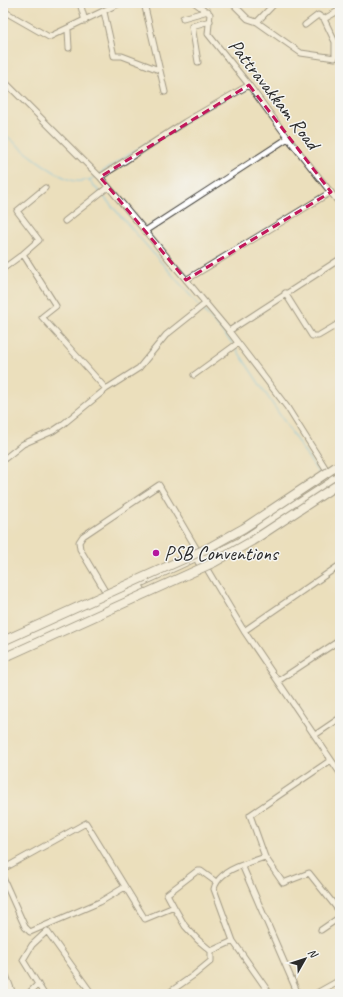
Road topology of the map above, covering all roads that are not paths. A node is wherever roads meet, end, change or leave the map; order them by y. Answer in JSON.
{"nodes":[{"id":1,"x":71,"y":3,"type":"edge"},
{"id":2,"x":120,"y":3,"type":"edge"},
{"id":3,"x":144,"y":3,"type":"edge"},
{"id":4,"x":196,"y":3,"type":"edge"},
{"id":5,"x":232,"y":3,"type":"edge"},
{"id":6,"x":275,"y":3,"type":"edge"},
{"id":7,"x":80,"y":4,"type":"edge"},
{"id":8,"x":340,"y":10,"type":"edge"},
{"id":9,"x":208,"y":11,"type":"junction"},
{"id":10,"x":104,"y":12,"type":"junction"},
{"id":11,"x":7,"y":13,"type":"dead end"},
{"id":12,"x":183,"y":18,"type":"dead end"},
{"id":13,"x":324,"y":19,"type":"junction"},
{"id":14,"x":86,"y":21,"type":"junction"},
{"id":15,"x":210,"y":21,"type":"junction"},
{"id":16,"x":257,"y":22,"type":"junction"},
{"id":17,"x":305,"y":25,"type":"dead end"},
{"id":18,"x":68,"y":30,"type":"junction"},
{"id":19,"x":69,"y":48,"type":"dead end"},
{"id":20,"x":198,"y":62,"type":"dead end"},
{"id":21,"x":159,"y":70,"type":"junction"},
{"id":22,"x":3,"y":80,"type":"edge"},
{"id":23,"x":249,"y":85,"type":"junction"},
{"id":24,"x":165,"y":92,"type":"dead end"},
{"id":25,"x":288,"y":138,"type":"junction"},
{"id":26,"x":100,"y":177,"type":"junction"},
{"id":27,"x":108,"y":187,"type":"junction"},
{"id":28,"x":45,"y":188,"type":"dead end"},
{"id":29,"x":331,"y":192,"type":"junction"},
{"id":30,"x":340,"y":204,"type":"edge"},
{"id":31,"x":65,"y":220,"type":"dead end"},
{"id":32,"x":145,"y":231,"type":"junction"},
{"id":33,"x":23,"y":254,"type":"junction"},
{"id":34,"x":340,"y":259,"type":"edge"},
{"id":35,"x":3,"y":268,"type":"edge"},
{"id":36,"x":186,"y":280,"type":"junction"},
{"id":37,"x":285,"y":293,"type":"junction"},
{"id":38,"x":202,"y":306,"type":"junction"},
{"id":39,"x":340,"y":323,"type":"edge"},
{"id":40,"x":229,"y":331,"type":"junction"},
{"id":41,"x":238,"y":343,"type":"junction"},
{"id":42,"x":194,"y":375,"type":"dead end"},
{"id":43,"x":106,"y":389,"type":"junction"},
{"id":44,"x":3,"y":460,"type":"edge"},
{"id":45,"x":340,"y":464,"type":"edge"},
{"id":46,"x":340,"y":468,"type":"edge"},
{"id":47,"x":331,"y":475,"type":"edge"},
{"id":48,"x":340,"y":476,"type":"edge"},
{"id":49,"x":201,"y":558,"type":"junction"},
{"id":50,"x":340,"y":565,"type":"edge"},
{"id":51,"x":109,"y":598,"type":"junction"},
{"id":52,"x":244,"y":631,"type":"junction"},
{"id":53,"x":340,"y":640,"type":"edge"},
{"id":54,"x":3,"y":641,"type":"edge"},
{"id":55,"x":3,"y":646,"type":"edge"},
{"id":56,"x":3,"y":653,"type":"edge"},
{"id":57,"x":3,"y":658,"type":"edge"},
{"id":58,"x":278,"y":682,"type":"junction"},
{"id":59,"x":340,"y":718,"type":"edge"},
{"id":60,"x":315,"y":735,"type":"junction"},
{"id":61,"x":331,"y":760,"type":"junction"},
{"id":62,"x":340,"y":773,"type":"edge"},
{"id":63,"x":265,"y":857,"type":"junction"},
{"id":64,"x":242,"y":865,"type":"junction"},
{"id":65,"x":3,"y":869,"type":"edge"},
{"id":66,"x":3,"y":878,"type":"edge"},
{"id":67,"x":216,"y":882,"type":"junction"},
{"id":68,"x":125,"y":888,"type":"junction"},
{"id":69,"x":174,"y":907,"type":"junction"},
{"id":70,"x":340,"y":912,"type":"edge"},
{"id":71,"x":340,"y":917,"type":"edge"},
{"id":72,"x":321,"y":930,"type":"dead end"},
{"id":73,"x":233,"y":941,"type":"junction"},
{"id":74,"x":211,"y":950,"type":"junction"},
{"id":75,"x":3,"y":970,"type":"edge"},
{"id":76,"x":340,"y":980,"type":"edge"},
{"id":77,"x":38,"y":984,"type":"junction"},
{"id":78,"x":3,"y":987,"type":"edge"},
{"id":79,"x":6,"y":994,"type":"edge"},
{"id":80,"x":12,"y":994,"type":"edge"},
{"id":81,"x":28,"y":994,"type":"edge"},
{"id":82,"x":44,"y":994,"type":"edge"},
{"id":83,"x":92,"y":994,"type":"edge"},
{"id":84,"x":166,"y":994,"type":"edge"},
{"id":85,"x":270,"y":994,"type":"edge"},
{"id":86,"x":298,"y":994,"type":"edge"},
{"id":87,"x":315,"y":994,"type":"edge"}],
"edges":[{"from":1,"to":7,"type":"street"},
{"from":2,"to":10,"type":"street"},
{"from":3,"to":21,"type":"street"},
{"from":4,"to":9,"type":"street"},
{"from":5,"to":16,"type":"street"},
{"from":6,"to":16,"type":"street"},
{"from":7,"to":14,"type":"street"},
{"from":8,"to":13,"type":"street"},
{"from":9,"to":12,"type":"street"},
{"from":9,"to":15,"type":"street","name":"Pattravakkam Road"},
{"from":10,"to":14,"type":"street"},
{"from":10,"to":21,"type":"street"},
{"from":11,"to":18,"type":"street"},
{"from":13,"to":16,"type":"street"},
{"from":13,"to":17,"type":"street"},
{"from":14,"to":18,"type":"street"},
{"from":15,"to":20,"type":"street"},
{"from":15,"to":23,"type":"street","name":"Pattravakkam Road"},
{"from":18,"to":19,"type":"street"},
{"from":21,"to":24,"type":"street"},
{"from":22,"to":26,"type":"street"},
{"from":23,"to":25,"type":"street","name":"Pattravakkam Road"},
{"from":23,"to":26,"type":"street"},
{"from":25,"to":29,"type":"street","name":"Pattravakkam Road"},
{"from":25,"to":32,"type":"street"},
{"from":26,"to":27,"type":"street"},
{"from":27,"to":31,"type":"street"},
{"from":27,"to":32,"type":"street"},
{"from":28,"to":33,"type":"street"},
{"from":29,"to":30,"type":"street","name":"Pattravakkam Road"},
{"from":29,"to":36,"type":"street"},
{"from":32,"to":36,"type":"street"},
{"from":33,"to":35,"type":"street"},
{"from":33,"to":43,"type":"street"},
{"from":34,"to":37,"type":"street"},
{"from":36,"to":38,"type":"street"},
{"from":37,"to":39,"type":"street"},
{"from":37,"to":40,"type":"street"},
{"from":38,"to":40,"type":"street"},
{"from":38,"to":43,"type":"street"},
{"from":40,"to":41,"type":"street"},
{"from":41,"to":42,"type":"street"},
{"from":41,"to":47,"type":"street"},
{"from":43,"to":44,"type":"street"},
{"from":45,"to":54,"type":"highway","bridge":true},
{"from":46,"to":47,"type":"main road"},
{"from":47,"to":48,"type":"main road"},
{"from":47,"to":49,"type":"main road"},
{"from":47,"to":57,"type":"highway","bridge":true},
{"from":49,"to":51,"type":"main road"},
{"from":49,"to":51,"type":"street"},
{"from":49,"to":52,"type":"street"},
{"from":49,"to":56,"type":"main road"},
{"from":50,"to":52,"type":"street"},
{"from":51,"to":55,"type":"main road"},
{"from":52,"to":58,"type":"street"},
{"from":53,"to":58,"type":"street"},
{"from":58,"to":60,"type":"street"},
{"from":59,"to":60,"type":"street"},
{"from":60,"to":61,"type":"street"},
{"from":61,"to":62,"type":"street"},
{"from":61,"to":63,"type":"street"},
{"from":63,"to":64,"type":"street"},
{"from":63,"to":70,"type":"street"},
{"from":64,"to":67,"type":"street"},
{"from":64,"to":86,"type":"street"},
{"from":65,"to":68,"type":"street"},
{"from":66,"to":68,"type":"street"},
{"from":67,"to":69,"type":"street"},
{"from":67,"to":73,"type":"street"},
{"from":68,"to":69,"type":"street"},
{"from":69,"to":74,"type":"street"},
{"from":71,"to":72,"type":"street"},
{"from":73,"to":74,"type":"street"},
{"from":73,"to":85,"type":"street"},
{"from":74,"to":84,"type":"street"},
{"from":75,"to":80,"type":"main road"},
{"from":76,"to":87,"type":"street"},
{"from":77,"to":81,"type":"street"},
{"from":77,"to":82,"type":"street"},
{"from":77,"to":83,"type":"street"},
{"from":78,"to":79,"type":"main road"}]}
